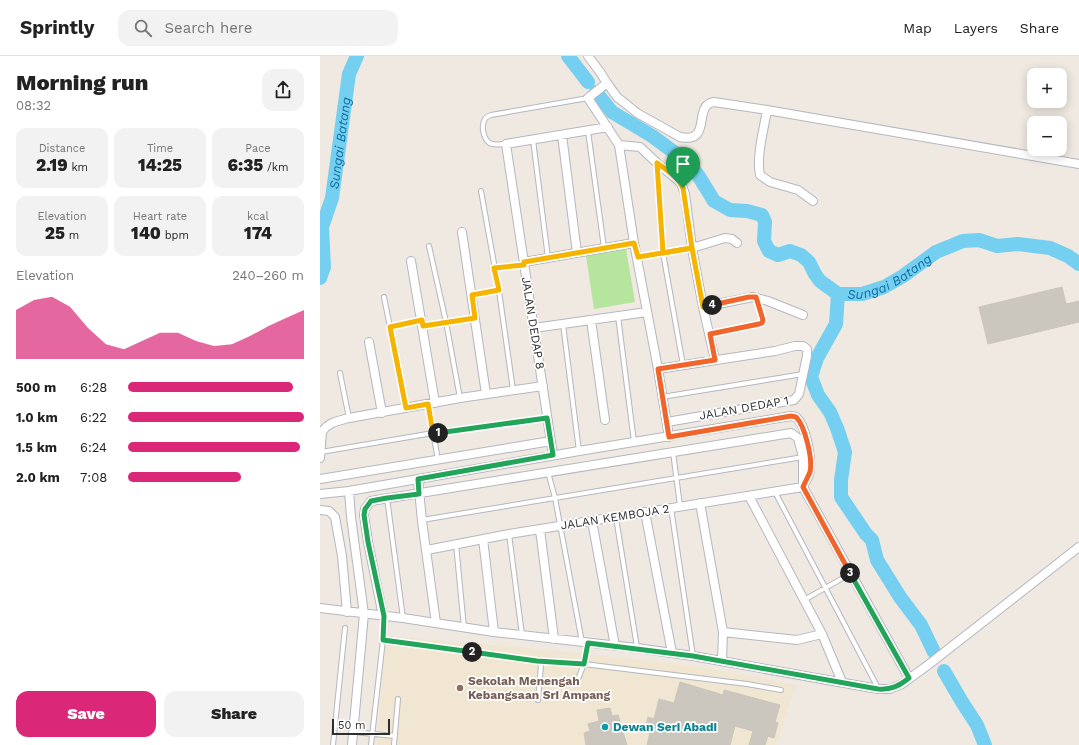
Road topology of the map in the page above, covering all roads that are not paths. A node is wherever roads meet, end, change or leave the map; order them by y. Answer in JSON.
{"nodes":[{"id":1,"x":588,"y":56,"type":"edge"},
{"id":2,"x":606,"y":83,"type":"junction"},
{"id":3,"x":588,"y":98,"type":"junction"},
{"id":4,"x":767,"y":110,"type":"junction"},
{"id":5,"x":608,"y":127,"type":"junction"},
{"id":6,"x":588,"y":131,"type":"junction"},
{"id":7,"x":562,"y":135,"type":"junction"},
{"id":8,"x":533,"y":140,"type":"junction"},
{"id":9,"x":506,"y":144,"type":"junction"},
{"id":10,"x":619,"y":145,"type":"junction"},
{"id":11,"x":657,"y":163,"type":"junction"},
{"id":12,"x":1079,"y":164,"type":"edge"},
{"id":13,"x":481,"y":191,"type":"dead end"},
{"id":14,"x":813,"y":201,"type":"dead end"},
{"id":15,"x":462,"y":232,"type":"dead end"},
{"id":16,"x":634,"y":243,"type":"junction"},
{"id":17,"x":737,"y":243,"type":"dead end"},
{"id":18,"x":429,"y":246,"type":"dead end"},
{"id":19,"x":604,"y":248,"type":"junction"},
{"id":20,"x":692,"y":248,"type":"junction"},
{"id":21,"x":577,"y":253,"type":"junction"},
{"id":22,"x":663,"y":253,"type":"junction"},
{"id":23,"x":638,"y":257,"type":"junction"},
{"id":24,"x":548,"y":258,"type":"junction"},
{"id":25,"x":411,"y":261,"type":"dead end"},
{"id":26,"x":524,"y":263,"type":"junction"},
{"id":27,"x":494,"y":268,"type":"junction"},
{"id":28,"x":499,"y":290,"type":"junction"},
{"id":29,"x":472,"y":295,"type":"junction"},
{"id":30,"x":384,"y":297,"type":"dead end"},
{"id":31,"x":756,"y":297,"type":"junction"},
{"id":32,"x":703,"y":307,"type":"junction"},
{"id":33,"x":648,"y":312,"type":"junction"},
{"id":34,"x":803,"y":315,"type":"dead end"},
{"id":35,"x":618,"y":316,"type":"junction"},
{"id":36,"x":475,"y":318,"type":"junction"},
{"id":37,"x":591,"y":320,"type":"junction"},
{"id":38,"x":446,"y":322,"type":"junction"},
{"id":39,"x":422,"y":323,"type":"junction"},
{"id":40,"x":563,"y":324,"type":"junction"},
{"id":41,"x":390,"y":327,"type":"junction"},
{"id":42,"x":534,"y":328,"type":"junction"},
{"id":43,"x":710,"y":334,"type":"junction"},
{"id":44,"x":369,"y":342,"type":"dead end"},
{"id":45,"x":715,"y":360,"type":"junction"},
{"id":46,"x":683,"y":366,"type":"junction"},
{"id":47,"x":658,"y":369,"type":"junction"},
{"id":48,"x":340,"y":373,"type":"dead end"},
{"id":49,"x":803,"y":374,"type":"junction"},
{"id":50,"x":543,"y":386,"type":"junction"},
{"id":51,"x":513,"y":391,"type":"junction"},
{"id":52,"x":486,"y":394,"type":"junction"},
{"id":53,"x":662,"y":397,"type":"junction"},
{"id":54,"x":460,"y":398,"type":"junction"},
{"id":55,"x":431,"y":403,"type":"junction"},
{"id":56,"x":406,"y":408,"type":"junction"},
{"id":57,"x":382,"y":413,"type":"junction"},
{"id":58,"x":349,"y":418,"type":"junction"},
{"id":59,"x":547,"y":418,"type":"junction"},
{"id":60,"x":605,"y":420,"type":"dead end"},
{"id":61,"x":666,"y":422,"type":"junction"},
{"id":62,"x":433,"y":433,"type":"junction"},
{"id":63,"x":669,"y":437,"type":"junction"},
{"id":64,"x":551,"y":441,"type":"junction"},
{"id":65,"x":634,"y":442,"type":"junction"},
{"id":66,"x":579,"y":451,"type":"junction"},
{"id":67,"x":673,"y":452,"type":"junction"},
{"id":68,"x":320,"y":455,"type":"edge"},
{"id":69,"x":553,"y":455,"type":"junction"},
{"id":70,"x":803,"y":457,"type":"junction"},
{"id":71,"x":438,"y":460,"type":"junction"},
{"id":72,"x":548,"y":472,"type":"junction"},
{"id":73,"x":320,"y":479,"type":"edge"},
{"id":74,"x":418,"y":479,"type":"junction"},
{"id":75,"x":676,"y":479,"type":"junction"},
{"id":76,"x":803,"y":487,"type":"junction"},
{"id":77,"x":349,"y":492,"type":"junction"},
{"id":78,"x":775,"y":492,"type":"junction"},
{"id":79,"x":320,"y":494,"type":"edge"},
{"id":80,"x":419,"y":494,"type":"junction"},
{"id":81,"x":749,"y":496,"type":"junction"},
{"id":82,"x":387,"y":498,"type":"junction"},
{"id":83,"x":555,"y":498,"type":"junction"},
{"id":84,"x":700,"y":503,"type":"junction"},
{"id":85,"x":680,"y":506,"type":"junction"},
{"id":86,"x":671,"y":508,"type":"junction"},
{"id":87,"x":320,"y":510,"type":"edge"},
{"id":88,"x":645,"y":512,"type":"junction"},
{"id":89,"x":351,"y":517,"type":"junction"},
{"id":90,"x":335,"y":518,"type":"junction"},
{"id":91,"x":616,"y":518,"type":"junction"},
{"id":92,"x":422,"y":520,"type":"junction"},
{"id":93,"x":592,"y":521,"type":"junction"},
{"id":94,"x":561,"y":526,"type":"junction"},
{"id":95,"x":540,"y":530,"type":"junction"},
{"id":96,"x":509,"y":534,"type":"junction"},
{"id":97,"x":483,"y":538,"type":"junction"},
{"id":98,"x":456,"y":544,"type":"junction"},
{"id":99,"x":1079,"y":547,"type":"edge"},
{"id":100,"x":427,"y":550,"type":"junction"},
{"id":101,"x":356,"y":555,"type":"junction"},
{"id":102,"x":342,"y":556,"type":"junction"},
{"id":103,"x":850,"y":574,"type":"junction"},
{"id":104,"x":825,"y":588,"type":"junction"},
{"id":105,"x":804,"y":600,"type":"junction"},
{"id":106,"x":320,"y":608,"type":"edge"},
{"id":107,"x":347,"y":612,"type":"junction"},
{"id":108,"x":364,"y":614,"type":"junction"},
{"id":109,"x":384,"y":616,"type":"junction"},
{"id":110,"x":403,"y":618,"type":"junction"},
{"id":111,"x":436,"y":623,"type":"junction"},
{"id":112,"x":345,"y":628,"type":"dead end"},
{"id":113,"x":464,"y":628,"type":"junction"},
{"id":114,"x":494,"y":632,"type":"junction"},
{"id":115,"x":723,"y":632,"type":"junction"},
{"id":116,"x":822,"y":634,"type":"junction"},
{"id":117,"x":522,"y":636,"type":"junction"},
{"id":118,"x":554,"y":639,"type":"junction"},
{"id":119,"x":383,"y":640,"type":"junction"},
{"id":120,"x":585,"y":643,"type":"junction"},
{"id":121,"x":615,"y":646,"type":"junction"},
{"id":122,"x":637,"y":648,"type":"junction"},
{"id":123,"x":672,"y":653,"type":"junction"},
{"id":124,"x":693,"y":656,"type":"junction"},
{"id":125,"x":537,"y":661,"type":"junction"},
{"id":126,"x":722,"y":661,"type":"junction"},
{"id":127,"x":584,"y":664,"type":"junction"},
{"id":128,"x":909,"y":678,"type":"junction"},
{"id":129,"x":842,"y":682,"type":"junction"},
{"id":130,"x":576,"y":684,"type":"dead end"},
{"id":131,"x":878,"y":689,"type":"junction"},
{"id":132,"x":781,"y":690,"type":"dead end"},
{"id":133,"x":398,"y":699,"type":"dead end"},
{"id":134,"x":538,"y":700,"type":"dead end"},
{"id":135,"x":353,"y":732,"type":"junction"},
{"id":136,"x":372,"y":734,"type":"junction"},
{"id":137,"x":395,"y":736,"type":"junction"},
{"id":138,"x":333,"y":745,"type":"edge"},
{"id":139,"x":352,"y":745,"type":"edge"},
{"id":140,"x":371,"y":745,"type":"edge"},
{"id":141,"x":394,"y":745,"type":"edge"}],
"edges":[{"from":1,"to":2,"type":"street"},
{"from":2,"to":3,"type":"street"},
{"from":2,"to":4,"type":"street"},
{"from":3,"to":5,"type":"street"},
{"from":3,"to":9,"type":"lane"},
{"from":4,"to":12,"type":"street"},
{"from":4,"to":14,"type":"street"},
{"from":5,"to":6,"type":"street"},
{"from":5,"to":10,"type":"street"},
{"from":6,"to":7,"type":"street"},
{"from":6,"to":19,"type":"lane"},
{"from":7,"to":8,"type":"street"},
{"from":7,"to":21,"type":"street"},
{"from":8,"to":9,"type":"street"},
{"from":8,"to":24,"type":"lane"},
{"from":9,"to":26,"type":"street","name":"JALAN DEDAP 8"},
{"from":10,"to":11,"type":"street"},
{"from":10,"to":16,"type":"street"},
{"from":11,"to":20,"type":"street"},
{"from":11,"to":22,"type":"lane"},
{"from":13,"to":27,"type":"lane"},
{"from":15,"to":29,"type":"street"},
{"from":16,"to":19,"type":"street"},
{"from":16,"to":23,"type":"street"},
{"from":17,"to":20,"type":"street"},
{"from":18,"to":38,"type":"lane"},
{"from":19,"to":21,"type":"street"},
{"from":20,"to":22,"type":"lane"},
{"from":20,"to":32,"type":"street"},
{"from":21,"to":24,"type":"street"},
{"from":22,"to":23,"type":"lane"},
{"from":22,"to":46,"type":"lane"},
{"from":23,"to":33,"type":"street"},
{"from":24,"to":26,"type":"street"},
{"from":25,"to":39,"type":"street"},
{"from":26,"to":27,"type":"lane"},
{"from":26,"to":42,"type":"street","name":"JALAN DEDAP 8"},
{"from":27,"to":28,"type":"lane"},
{"from":28,"to":29,"type":"lane"},
{"from":28,"to":51,"type":"lane"},
{"from":29,"to":36,"type":"street"},
{"from":30,"to":41,"type":"lane"},
{"from":31,"to":32,"type":"street"},
{"from":31,"to":34,"type":"street"},
{"from":31,"to":43,"type":"lane"},
{"from":32,"to":43,"type":"street"},
{"from":33,"to":35,"type":"street"},
{"from":33,"to":47,"type":"street"},
{"from":35,"to":37,"type":"street"},
{"from":35,"to":65,"type":"lane"},
{"from":36,"to":38,"type":"lane"},
{"from":36,"to":52,"type":"street"},
{"from":37,"to":40,"type":"street"},
{"from":37,"to":60,"type":"street"},
{"from":38,"to":39,"type":"lane"},
{"from":38,"to":54,"type":"lane"},
{"from":39,"to":41,"type":"lane"},
{"from":39,"to":55,"type":"street"},
{"from":40,"to":42,"type":"street"},
{"from":40,"to":66,"type":"lane"},
{"from":41,"to":56,"type":"lane"},
{"from":42,"to":50,"type":"street","name":"JALAN DEDAP 8"},
{"from":43,"to":45,"type":"street"},
{"from":44,"to":57,"type":"street"},
{"from":45,"to":46,"type":"street"},
{"from":45,"to":49,"type":"street","name":"JALAN DEDAP 1"},
{"from":46,"to":47,"type":"street"},
{"from":47,"to":53,"type":"street"},
{"from":48,"to":58,"type":"lane"},
{"from":49,"to":53,"type":"lane"},
{"from":49,"to":61,"type":"street","name":"JALAN DEDAP 1"},
{"from":50,"to":51,"type":"street"},
{"from":50,"to":59,"type":"street","name":"JALAN DEDAP 8"},
{"from":51,"to":52,"type":"street"},
{"from":52,"to":54,"type":"street"},
{"from":53,"to":61,"type":"street"},
{"from":54,"to":55,"type":"street"},
{"from":55,"to":56,"type":"street"},
{"from":55,"to":62,"type":"lane"},
{"from":56,"to":57,"type":"street"},
{"from":57,"to":58,"type":"street"},
{"from":58,"to":68,"type":"street"},
{"from":59,"to":62,"type":"lane"},
{"from":59,"to":64,"type":"street","name":"JALAN DEDAP 8"},
{"from":61,"to":63,"type":"street"},
{"from":62,"to":68,"type":"lane"},
{"from":62,"to":71,"type":"lane"},
{"from":63,"to":65,"type":"street"},
{"from":63,"to":76,"type":"street"},
{"from":64,"to":69,"type":"street","name":"JALAN DEDAP 8"},
{"from":64,"to":71,"type":"street"},
{"from":65,"to":66,"type":"street"},
{"from":66,"to":69,"type":"street"},
{"from":67,"to":70,"type":"street"},
{"from":67,"to":72,"type":"street"},
{"from":67,"to":75,"type":"lane"},
{"from":69,"to":74,"type":"street"},
{"from":70,"to":75,"type":"lane"},
{"from":70,"to":76,"type":"street"},
{"from":71,"to":73,"type":"street"},
{"from":72,"to":80,"type":"street"},
{"from":72,"to":83,"type":"lane"},
{"from":74,"to":77,"type":"street"},
{"from":74,"to":80,"type":"street"},
{"from":75,"to":83,"type":"lane"},
{"from":75,"to":85,"type":"lane"},
{"from":76,"to":78,"type":"street","name":"JALAN KEMBOJA 2"},
{"from":76,"to":103,"type":"street"},
{"from":77,"to":79,"type":"street"},
{"from":77,"to":89,"type":"street"},
{"from":78,"to":81,"type":"street","name":"JALAN KEMBOJA 2"},
{"from":78,"to":104,"type":"lane"},
{"from":80,"to":82,"type":"street"},
{"from":80,"to":92,"type":"street"},
{"from":81,"to":84,"type":"street","name":"JALAN KEMBOJA 2"},
{"from":81,"to":105,"type":"street"},
{"from":82,"to":109,"type":"street"},
{"from":82,"to":110,"type":"lane"},
{"from":83,"to":92,"type":"lane"},
{"from":83,"to":94,"type":"lane"},
{"from":84,"to":85,"type":"street","name":"JALAN KEMBOJA 2"},
{"from":84,"to":115,"type":"street"},
{"from":85,"to":86,"type":"street","name":"JALAN KEMBOJA 2"},
{"from":86,"to":88,"type":"street","name":"JALAN KEMBOJA 2"},
{"from":86,"to":124,"type":"lane"},
{"from":87,"to":90,"type":"street"},
{"from":88,"to":91,"type":"street","name":"JALAN KEMBOJA 2"},
{"from":88,"to":123,"type":"street"},
{"from":89,"to":90,"type":"street"},
{"from":89,"to":101,"type":"street"},
{"from":90,"to":102,"type":"street"},
{"from":91,"to":93,"type":"street","name":"JALAN KEMBOJA 2"},
{"from":91,"to":122,"type":"lane"},
{"from":92,"to":100,"type":"street"},
{"from":93,"to":94,"type":"street","name":"JALAN KEMBOJA 2"},
{"from":93,"to":121,"type":"street"},
{"from":94,"to":95,"type":"street","name":"JALAN KEMBOJA 2"},
{"from":94,"to":120,"type":"lane"},
{"from":95,"to":96,"type":"street","name":"JALAN KEMBOJA 2"},
{"from":95,"to":118,"type":"street"},
{"from":96,"to":97,"type":"street","name":"JALAN KEMBOJA 2"},
{"from":96,"to":117,"type":"lane"},
{"from":97,"to":98,"type":"street","name":"JALAN KEMBOJA 2"},
{"from":97,"to":114,"type":"street"},
{"from":98,"to":100,"type":"street","name":"JALAN KEMBOJA 2"},
{"from":98,"to":113,"type":"lane"},
{"from":99,"to":128,"type":"street"},
{"from":100,"to":111,"type":"street"},
{"from":101,"to":102,"type":"street"},
{"from":101,"to":108,"type":"street"},
{"from":102,"to":107,"type":"street"},
{"from":103,"to":104,"type":"lane"},
{"from":103,"to":128,"type":"street"},
{"from":104,"to":105,"type":"lane"},
{"from":104,"to":131,"type":"lane"},
{"from":105,"to":116,"type":"street"},
{"from":106,"to":107,"type":"street"},
{"from":107,"to":108,"type":"street"},
{"from":108,"to":109,"type":"street"},
{"from":108,"to":135,"type":"street"},
{"from":109,"to":110,"type":"street"},
{"from":109,"to":119,"type":"lane"},
{"from":110,"to":111,"type":"street"},
{"from":111,"to":113,"type":"street"},
{"from":112,"to":138,"type":"lane"},
{"from":113,"to":114,"type":"street"},
{"from":114,"to":117,"type":"street"},
{"from":115,"to":116,"type":"street"},
{"from":115,"to":126,"type":"street"},
{"from":116,"to":129,"type":"street"},
{"from":117,"to":118,"type":"street"},
{"from":118,"to":120,"type":"street"},
{"from":119,"to":125,"type":"lane"},
{"from":119,"to":136,"type":"lane"},
{"from":120,"to":121,"type":"street"},
{"from":120,"to":127,"type":"lane"},
{"from":121,"to":122,"type":"street"},
{"from":122,"to":123,"type":"street"},
{"from":123,"to":124,"type":"street"},
{"from":124,"to":126,"type":"street"},
{"from":125,"to":127,"type":"lane"},
{"from":125,"to":134,"type":"lane"},
{"from":126,"to":129,"type":"street"},
{"from":127,"to":130,"type":"lane"},
{"from":127,"to":132,"type":"lane"},
{"from":128,"to":131,"type":"street"},
{"from":129,"to":131,"type":"street"},
{"from":133,"to":137,"type":"lane"},
{"from":135,"to":136,"type":"lane"},
{"from":135,"to":139,"type":"street"},
{"from":136,"to":137,"type":"lane"},
{"from":136,"to":140,"type":"lane"},
{"from":137,"to":141,"type":"lane"}]}
